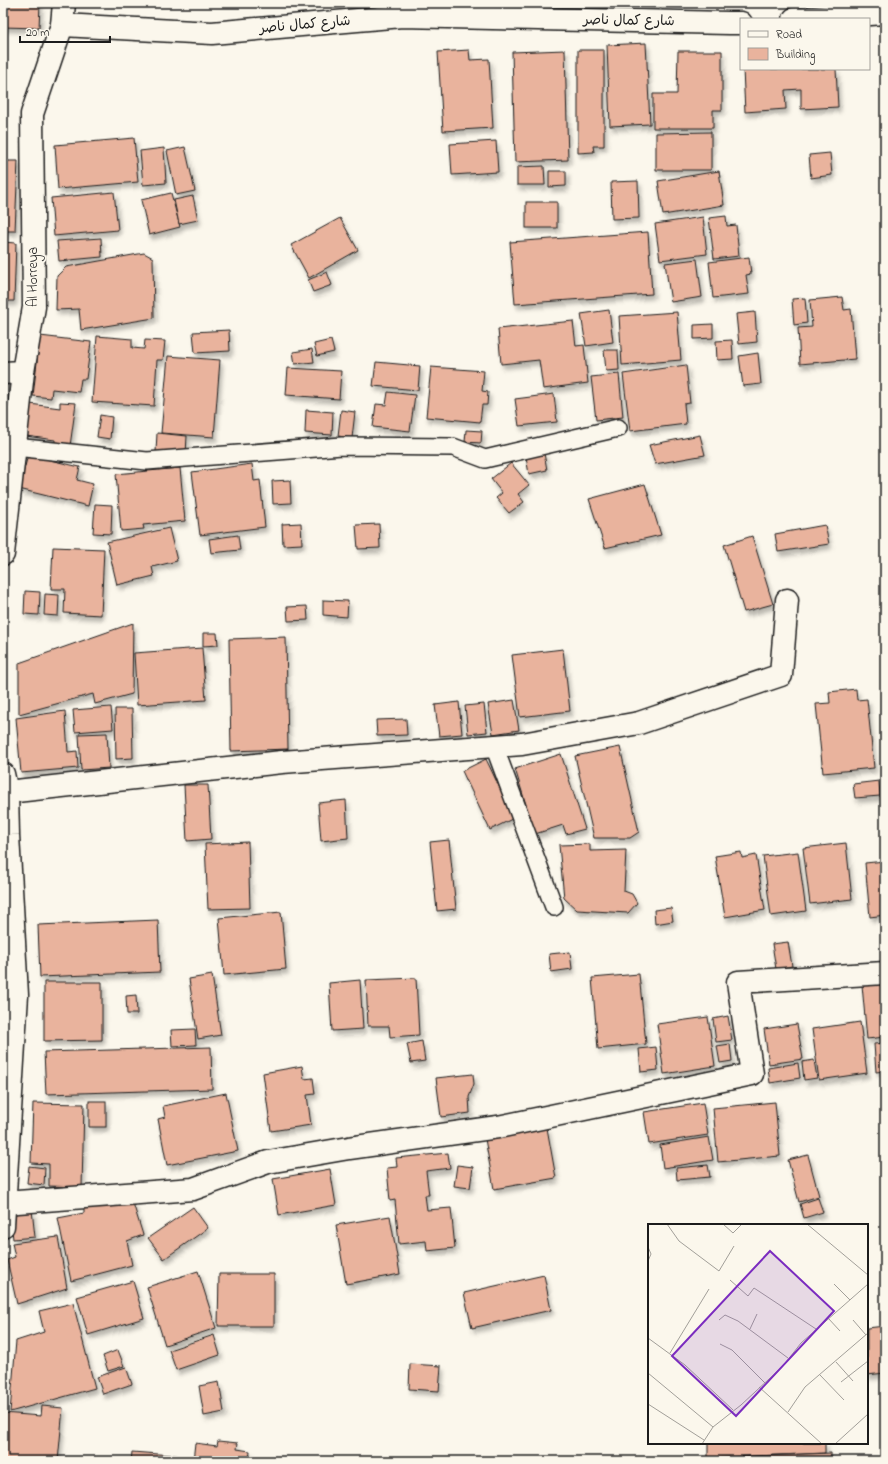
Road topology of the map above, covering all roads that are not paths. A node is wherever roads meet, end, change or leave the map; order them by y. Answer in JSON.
{"nodes":[{"id":1,"x":64,"y":3,"type":"edge"},
{"id":2,"x":885,"y":13,"type":"edge"},
{"id":3,"x":809,"y":18,"type":"edge"},
{"id":4,"x":740,"y":23,"type":"edge"},
{"id":5,"x":62,"y":25,"type":"junction"},
{"id":6,"x":13,"y":373,"type":"edge"},
{"id":7,"x":618,"y":428,"type":"dead end"},
{"id":8,"x":15,"y":447,"type":"junction"},
{"id":9,"x":3,"y":554,"type":"edge"},
{"id":10,"x":787,"y":600,"type":"dead end"},
{"id":11,"x":494,"y":746,"type":"junction"},
{"id":12,"x":5,"y":783,"type":"edge"},
{"id":13,"x":554,"y":907,"type":"dead end"},
{"id":14,"x":885,"y":973,"type":"edge"},
{"id":15,"x":4,"y":1203,"type":"junction"},
{"id":16,"x":3,"y":1226,"type":"edge"}],
"edges":[{"from":1,"to":5,"type":"street","name":"Al Horreya"},
{"from":2,"to":3,"type":"street"},
{"from":4,"to":5,"type":"street","name":"شارع كمال ناصر"},
{"from":5,"to":6,"type":"street","name":"Al Horreya"},
{"from":6,"to":8,"type":"street","name":"Al Horreya"},
{"from":7,"to":8,"type":"lane"},
{"from":8,"to":9,"type":"street","name":"Al Horreya"},
{"from":10,"to":11,"type":"street"},
{"from":11,"to":12,"type":"street"},
{"from":11,"to":13,"type":"lane"},
{"from":12,"to":15,"type":"street"},
{"from":14,"to":15,"type":"street"},
{"from":15,"to":16,"type":"street"}]}
